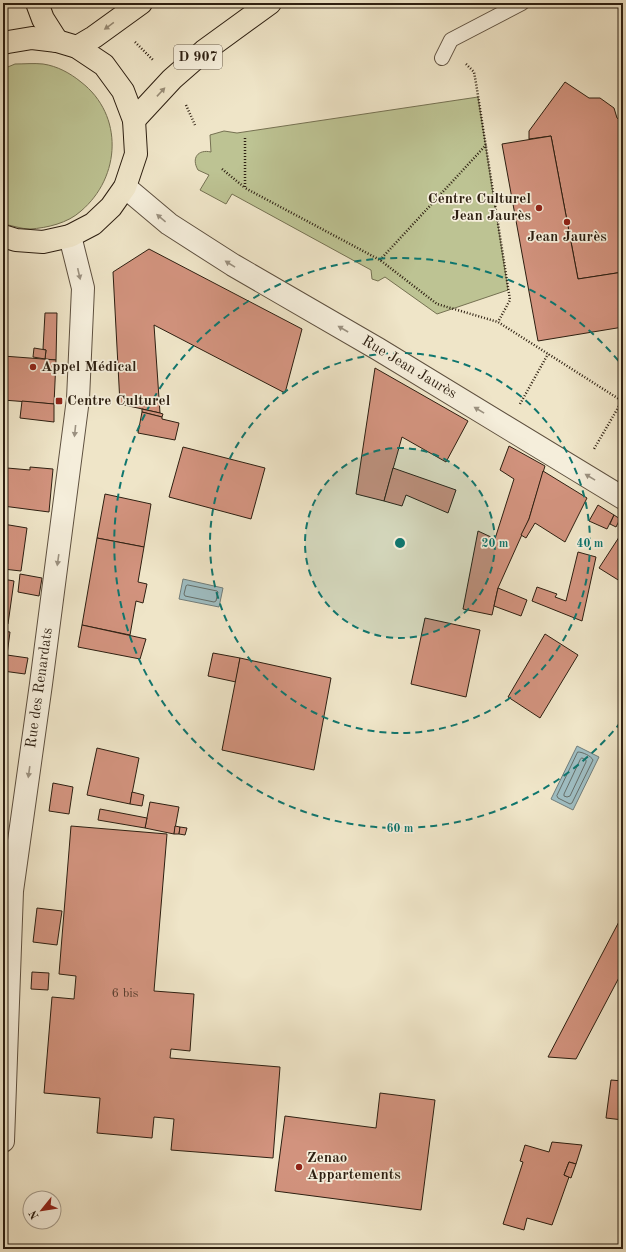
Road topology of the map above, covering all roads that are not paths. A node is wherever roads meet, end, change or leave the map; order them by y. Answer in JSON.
{"nodes":[{"id":1,"x":37,"y":3,"type":"edge"},
{"id":2,"x":141,"y":3,"type":"edge"},
{"id":3,"x":270,"y":3,"type":"edge"},
{"id":4,"x":522,"y":3,"type":"edge"},
{"id":5,"x":3,"y":43,"type":"edge"},
{"id":6,"x":67,"y":44,"type":"junction"},
{"id":7,"x":442,"y":58,"type":"road end"},
{"id":8,"x":134,"y":120,"type":"junction"},
{"id":9,"x":125,"y":187,"type":"junction"},
{"id":10,"x":70,"y":236,"type":"junction"},
{"id":11,"x":7,"y":242,"type":"edge"},
{"id":12,"x":623,"y":498,"type":"edge"},
{"id":13,"x":3,"y":1141,"type":"edge"}],
"edges":[{"from":1,"to":6,"type":"main road"},
{"from":2,"to":6,"type":"main road","one_way":true},
{"from":8,"to":3,"type":"main road","number":"D 907","one_way":true},
{"from":4,"to":7,"type":"lane"},
{"from":5,"to":6,"type":"main road"},
{"from":6,"to":8,"type":"main road"},
{"from":8,"to":9,"type":"main road"},
{"from":9,"to":10,"type":"main road"},
{"from":12,"to":9,"type":"street","name":"Rue Jean Jaurès","one_way":true},
{"from":10,"to":11,"type":"main road"},
{"from":10,"to":13,"type":"street","name":"Rue des Renardats","one_way":true}]}
